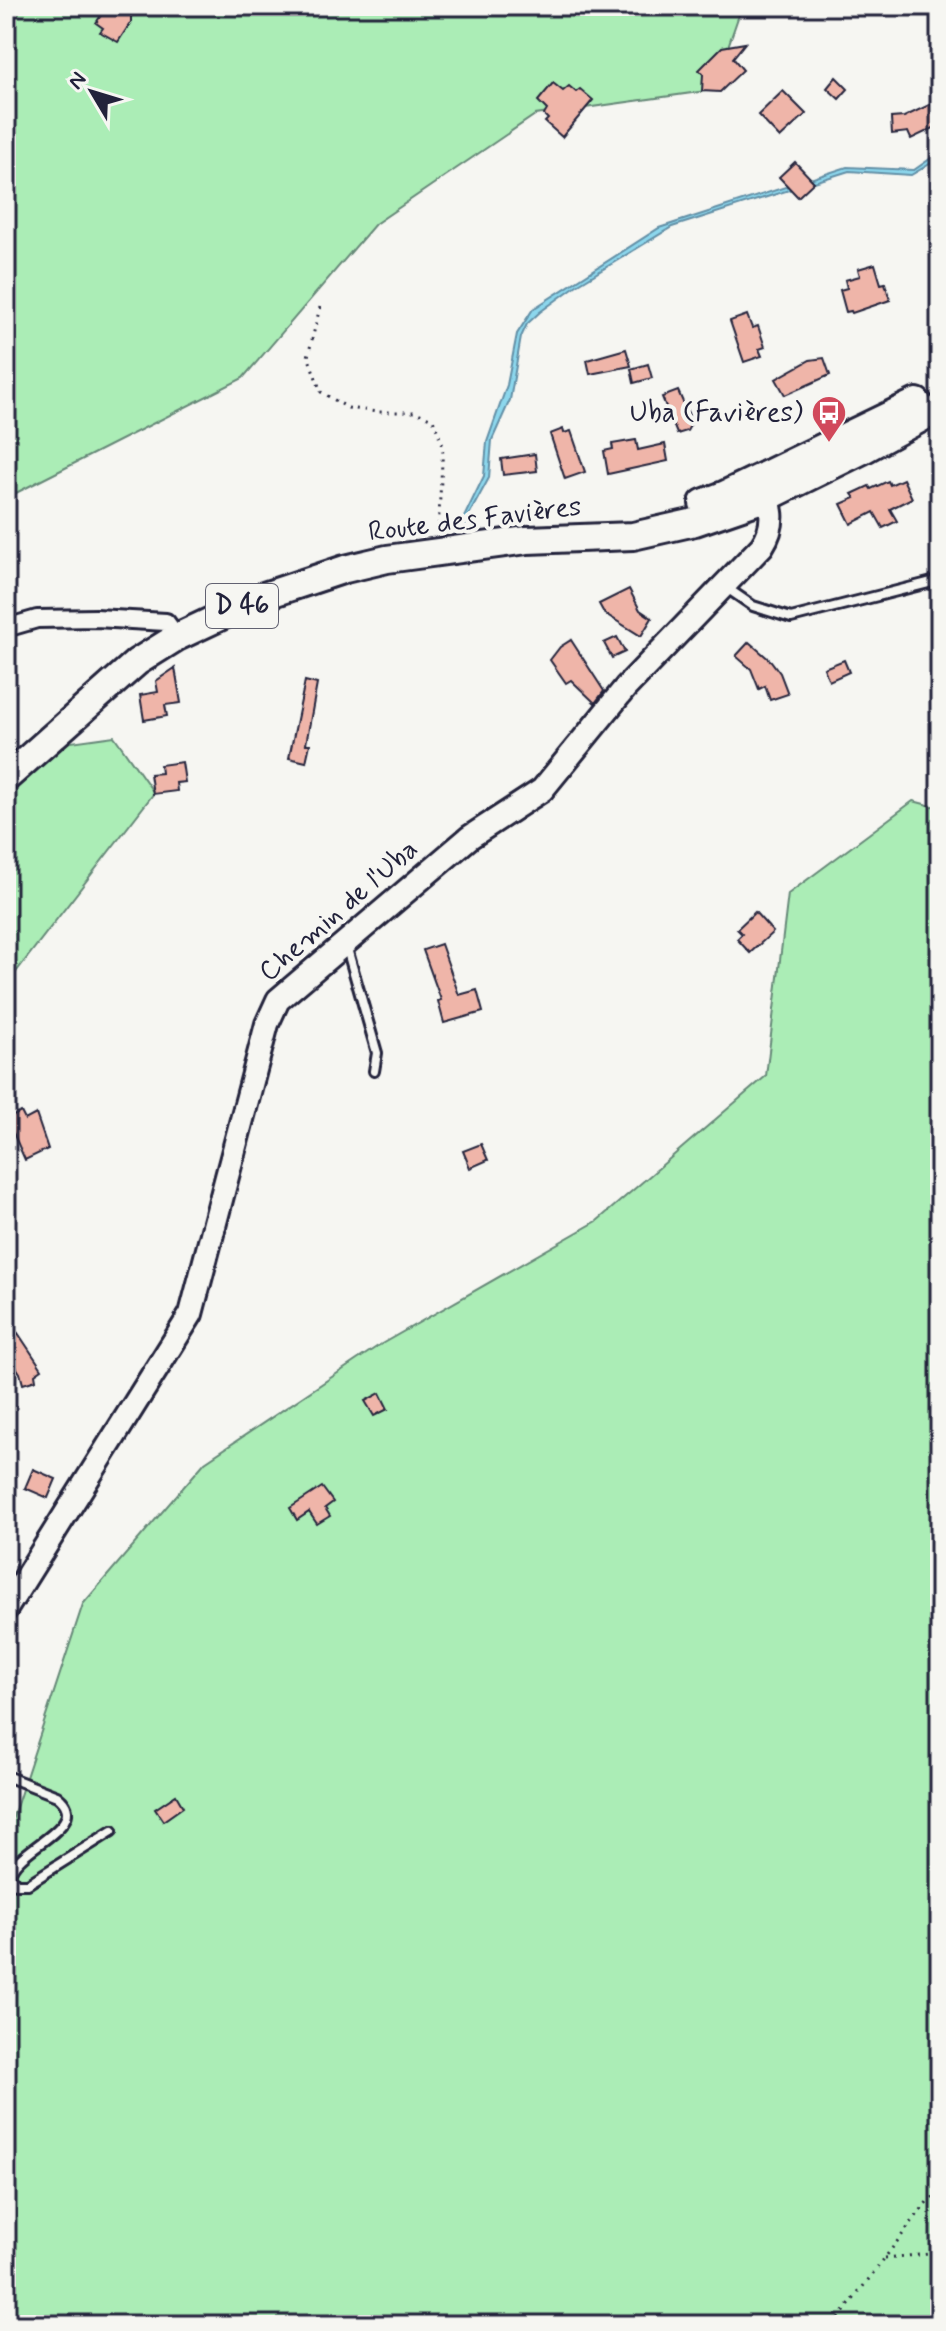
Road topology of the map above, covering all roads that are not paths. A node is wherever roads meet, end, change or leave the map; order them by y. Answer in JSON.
{"nodes":[{"id":1,"x":940,"y":393,"type":"edge"},
{"id":2,"x":940,"y":408,"type":"edge"},
{"id":3,"x":764,"y":488,"type":"junction"},
{"id":4,"x":940,"y":580,"type":"edge"},
{"id":5,"x":723,"y":586,"type":"junction"},
{"id":6,"x":6,"y":628,"type":"edge"},
{"id":7,"x":177,"y":637,"type":"junction"},
{"id":8,"x":6,"y":778,"type":"edge"},
{"id":9,"x":343,"y":943,"type":"junction"},
{"id":10,"x":374,"y":1071,"type":"dead end"},
{"id":11,"x":6,"y":1609,"type":"edge"},
{"id":12,"x":6,"y":1776,"type":"edge"},
{"id":13,"x":112,"y":1831,"type":"dead end"}],
"edges":[{"from":1,"to":3,"type":"main road","number":"D 46"},
{"from":2,"to":3,"type":"main road","number":"D 46"},
{"from":3,"to":5,"type":"street","name":"Chemin de l'Uba"},
{"from":3,"to":7,"type":"main road","name":"Route des Favières","number":"D 46"},
{"from":4,"to":5,"type":"lane"},
{"from":5,"to":9,"type":"street","name":"Chemin de l'Uba"},
{"from":6,"to":7,"type":"street"},
{"from":7,"to":8,"type":"main road","name":"Route des Favières","number":"D 46"},
{"from":9,"to":10,"type":"lane"},
{"from":9,"to":11,"type":"street","name":"Chemin de l'Uba"},
{"from":12,"to":13,"type":"lane"}]}
